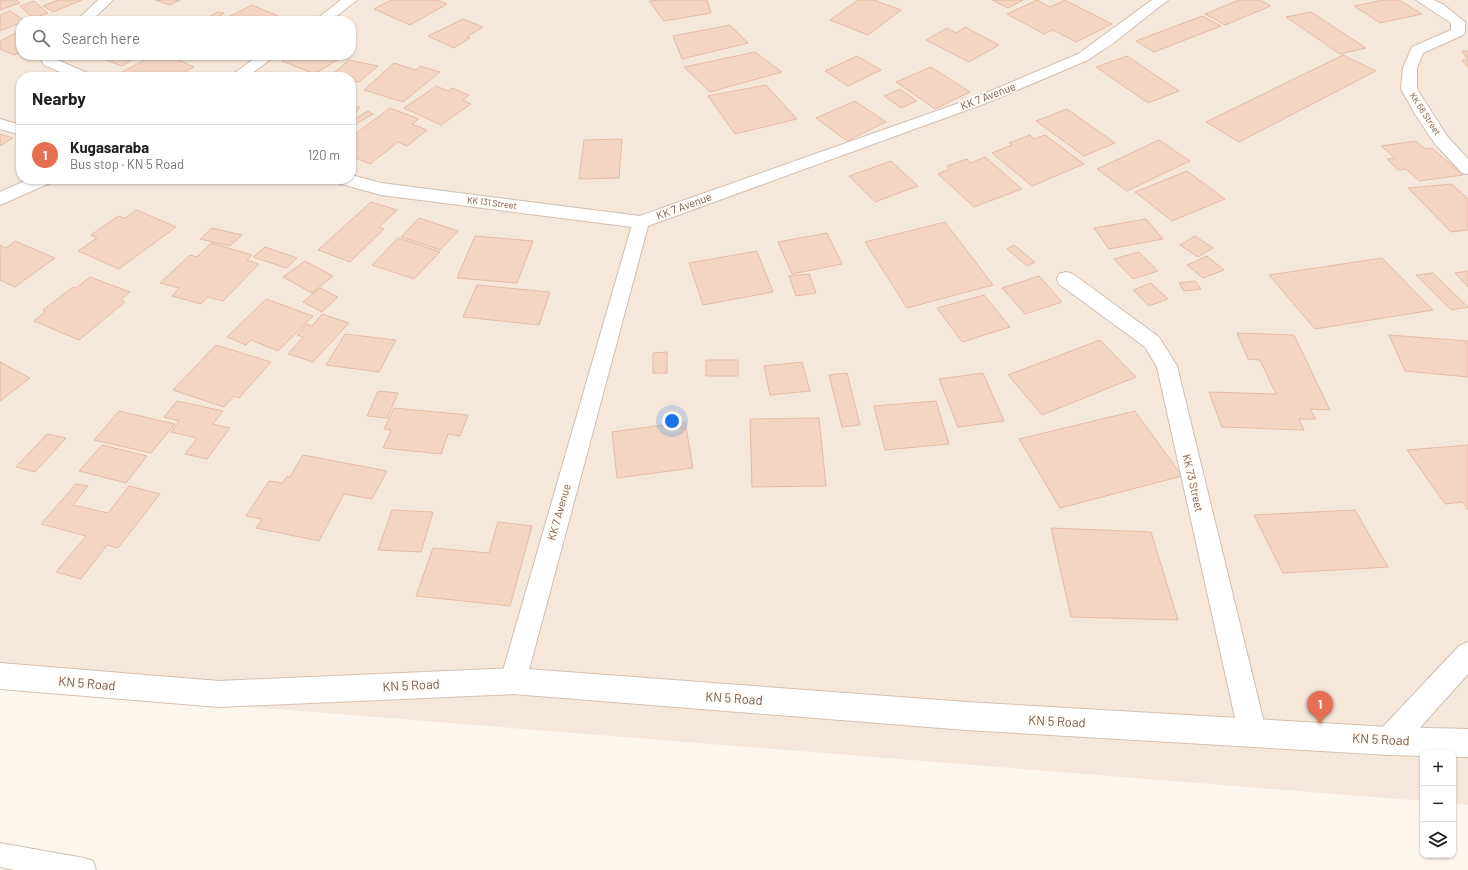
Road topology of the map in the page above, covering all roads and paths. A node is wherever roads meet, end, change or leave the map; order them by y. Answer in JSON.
{"nodes":[{"id":1,"x":106,"y":0,"type":"edge"},
{"id":2,"x":350,"y":0,"type":"edge"},
{"id":3,"x":1161,"y":0,"type":"edge"},
{"id":4,"x":1423,"y":0,"type":"edge"},
{"id":5,"x":88,"y":16,"type":"edge"},
{"id":6,"x":328,"y":16,"type":"edge"},
{"id":7,"x":47,"y":60,"type":"edge"},
{"id":8,"x":262,"y":60,"type":"edge"},
{"id":9,"x":73,"y":72,"type":"edge"},
{"id":10,"x":244,"y":72,"type":"edge"},
{"id":11,"x":0,"y":124,"type":"edge"},
{"id":12,"x":16,"y":129,"type":"edge"},
{"id":13,"x":1468,"y":169,"type":"edge"},
{"id":14,"x":356,"y":182,"type":"edge"},
{"id":15,"x":33,"y":184,"type":"edge"},
{"id":16,"x":0,"y":199,"type":"edge"},
{"id":17,"x":640,"y":222,"type":"junction"},
{"id":18,"x":1066,"y":280,"type":"dead end"},
{"id":19,"x":1468,"y":655,"type":"edge"},
{"id":20,"x":0,"y":676,"type":"edge"},
{"id":21,"x":513,"y":680,"type":"junction"},
{"id":22,"x":1252,"y":731,"type":"junction"},
{"id":23,"x":1389,"y":741,"type":"junction"},
{"id":24,"x":1468,"y":743,"type":"edge"},
{"id":25,"x":0,"y":855,"type":"edge"},
{"id":26,"x":84,"y":870,"type":"edge"}],
"edges":[{"from":1,"to":5,"type":"street"},
{"from":2,"to":6,"type":"street"},
{"from":3,"to":17,"type":"street","name":"KK 7 Avenue"},
{"from":4,"to":13,"type":"street","name":"KK 68 Street"},
{"from":7,"to":9,"type":"street"},
{"from":8,"to":10,"type":"street"},
{"from":11,"to":12,"type":"street"},
{"from":14,"to":17,"type":"street","name":"KK 131 Street"},
{"from":15,"to":16,"type":"street"},
{"from":17,"to":21,"type":"street","name":"KK 7 Avenue"},
{"from":18,"to":22,"type":"street","name":"KK 73 Street"},
{"from":19,"to":23,"type":"street"},
{"from":20,"to":21,"type":"street","name":"KN 5 Road"},
{"from":21,"to":22,"type":"street","name":"KN 5 Road"},
{"from":22,"to":23,"type":"street","name":"KN 5 Road"},
{"from":23,"to":24,"type":"street","name":"KN 5 Road"},
{"from":25,"to":26,"type":"lane"}]}
